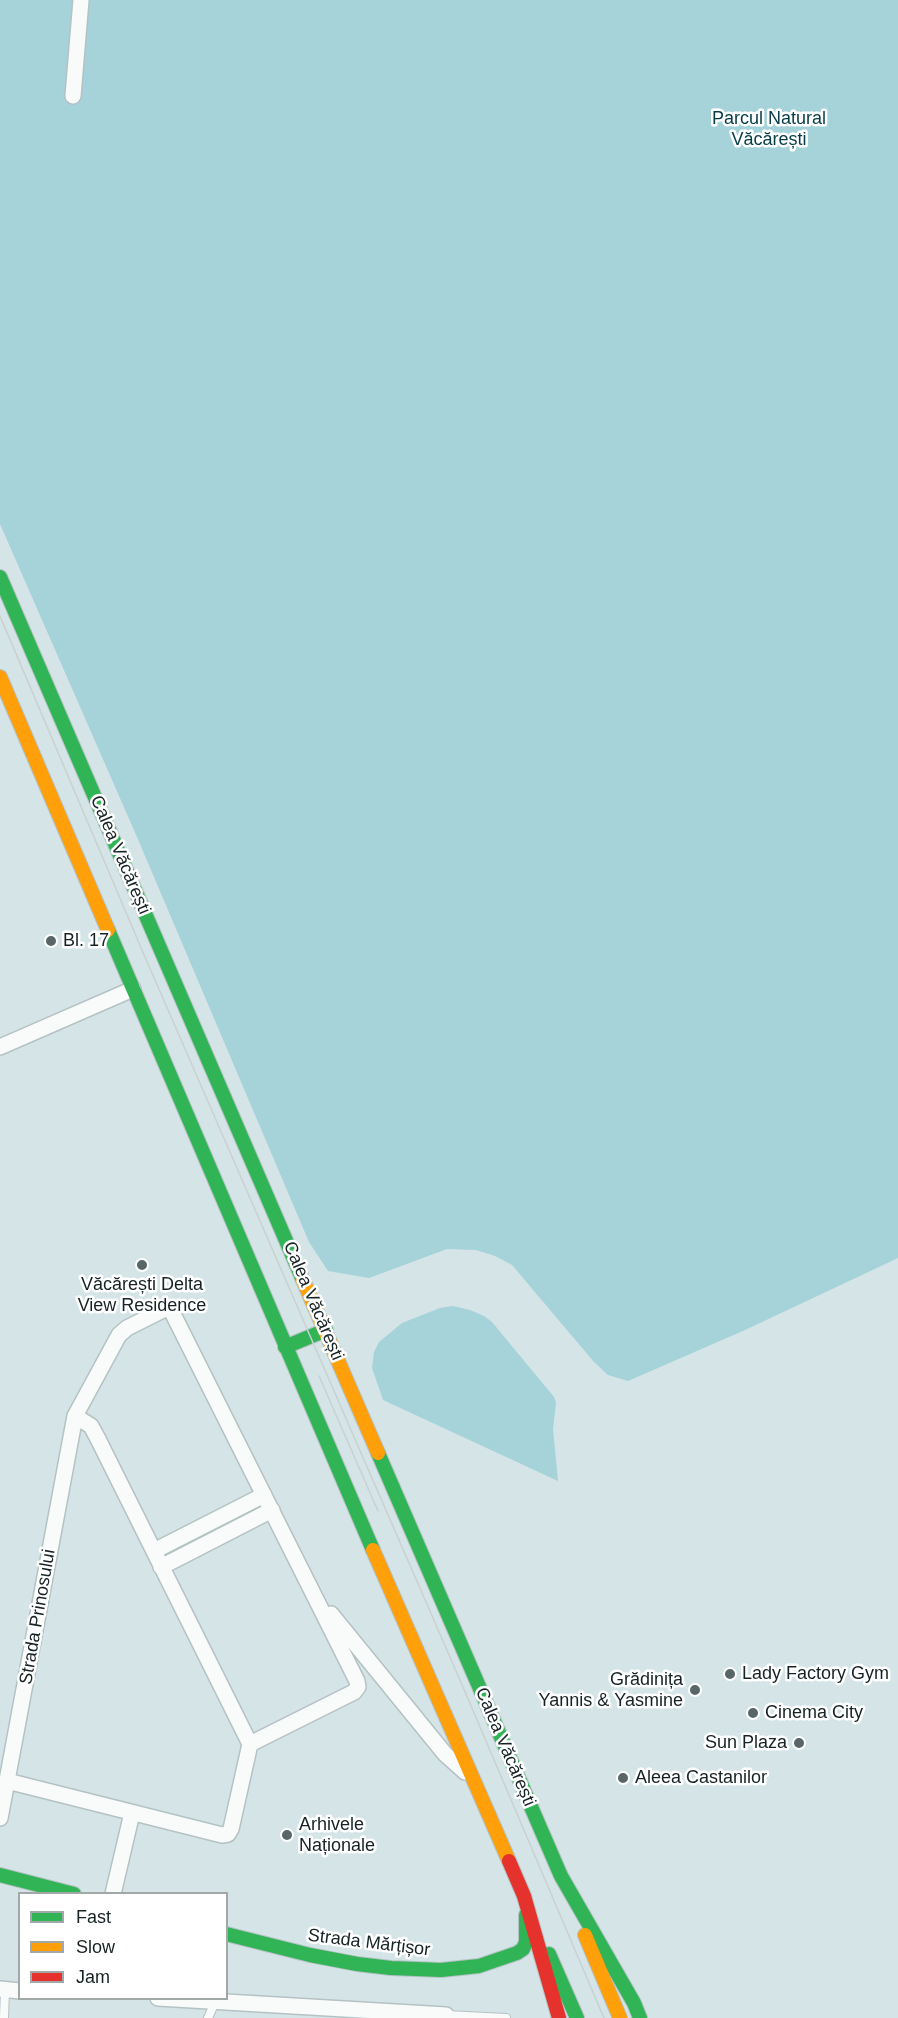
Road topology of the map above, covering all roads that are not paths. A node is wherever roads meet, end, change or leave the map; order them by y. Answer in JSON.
{"nodes":[{"id":1,"x":81,"y":0,"type":"edge"},
{"id":2,"x":73,"y":96,"type":"dead end"},
{"id":3,"x":0,"y":577,"type":"edge"},
{"id":4,"x":0,"y":678,"type":"edge"},
{"id":5,"x":133,"y":989,"type":"junction"},
{"id":6,"x":0,"y":1047,"type":"edge"},
{"id":7,"x":326,"y":1330,"type":"junction"},
{"id":8,"x":285,"y":1347,"type":"junction"},
{"id":9,"x":75,"y":1416,"type":"junction"},
{"id":10,"x":264,"y":1495,"type":"junction"},
{"id":11,"x":272,"y":1510,"type":"junction"},
{"id":12,"x":154,"y":1551,"type":"junction"},
{"id":13,"x":161,"y":1566,"type":"junction"},
{"id":14,"x":313,"y":1591,"type":"junction"},
{"id":15,"x":250,"y":1744,"type":"junction"},
{"id":16,"x":472,"y":1778,"type":"junction"},
{"id":17,"x":8,"y":1781,"type":"junction"},
{"id":18,"x":132,"y":1813,"type":"junction"},
{"id":19,"x":0,"y":1818,"type":"edge"},
{"id":20,"x":0,"y":1875,"type":"edge"},
{"id":21,"x":561,"y":1876,"type":"junction"},
{"id":22,"x":70,"y":1892,"type":"edge"},
{"id":23,"x":113,"y":1892,"type":"edge"},
{"id":24,"x":524,"y":1896,"type":"junction"},
{"id":25,"x":228,"y":1934,"type":"edge"},
{"id":26,"x":507,"y":1958,"type":"junction"},
{"id":27,"x":548,"y":1979,"type":"junction"},
{"id":28,"x":8,"y":1990,"type":"edge"},
{"id":29,"x":186,"y":2000,"type":"edge"},
{"id":30,"x":215,"y":2002,"type":"junction"},
{"id":31,"x":369,"y":2014,"type":"edge"},
{"id":32,"x":446,"y":2017,"type":"edge"},
{"id":33,"x":4,"y":2018,"type":"edge"},
{"id":34,"x":208,"y":2018,"type":"edge"},
{"id":35,"x":506,"y":2018,"type":"edge"},
{"id":36,"x":559,"y":2018,"type":"edge"},
{"id":37,"x":577,"y":2018,"type":"edge"},
{"id":38,"x":620,"y":2018,"type":"edge"},
{"id":39,"x":640,"y":2018,"type":"edge"}],
"edges":[{"from":1,"to":2,"type":"street"},
{"from":3,"to":7,"type":"main road","name":"Calea Văcărești"},
{"from":4,"to":5,"type":"main road"},
{"from":5,"to":6,"type":"street"},
{"from":5,"to":8,"type":"main road"},
{"from":7,"to":8,"type":"main road"},
{"from":7,"to":21,"type":"main road","name":"Calea Văcărești"},
{"from":8,"to":16,"type":"main road"},
{"from":9,"to":10,"type":"street","name":"Strada Prinosului"},
{"from":9,"to":12,"type":"street"},
{"from":9,"to":17,"type":"street","name":"Strada Prinosului"},
{"from":10,"to":11,"type":"street"},
{"from":10,"to":12,"type":"street"},
{"from":11,"to":13,"type":"street"},
{"from":11,"to":14,"type":"street"},
{"from":12,"to":13,"type":"street"},
{"from":13,"to":15,"type":"street"},
{"from":14,"to":15,"type":"street"},
{"from":14,"to":16,"type":"street"},
{"from":15,"to":18,"type":"street"},
{"from":16,"to":24,"type":"main road"},
{"from":17,"to":18,"type":"street"},
{"from":17,"to":19,"type":"street","name":"Strada Prinosului"},
{"from":18,"to":23,"type":"street"},
{"from":20,"to":22,"type":"main road"},
{"from":21,"to":38,"type":"main road"},
{"from":21,"to":39,"type":"main road","name":"Calea Văcărești"},
{"from":24,"to":26,"type":"main road"},
{"from":24,"to":27,"type":"main road"},
{"from":24,"to":37,"type":"main road"},
{"from":25,"to":26,"type":"main road","name":"Strada Mărțișor"},
{"from":26,"to":27,"type":"main road"},
{"from":27,"to":36,"type":"main road"},
{"from":28,"to":33,"type":"lane"},
{"from":29,"to":30,"type":"street"},
{"from":30,"to":31,"type":"street"},
{"from":30,"to":34,"type":"lane"},
{"from":31,"to":32,"type":"street"},
{"from":32,"to":35,"type":"lane"}]}
